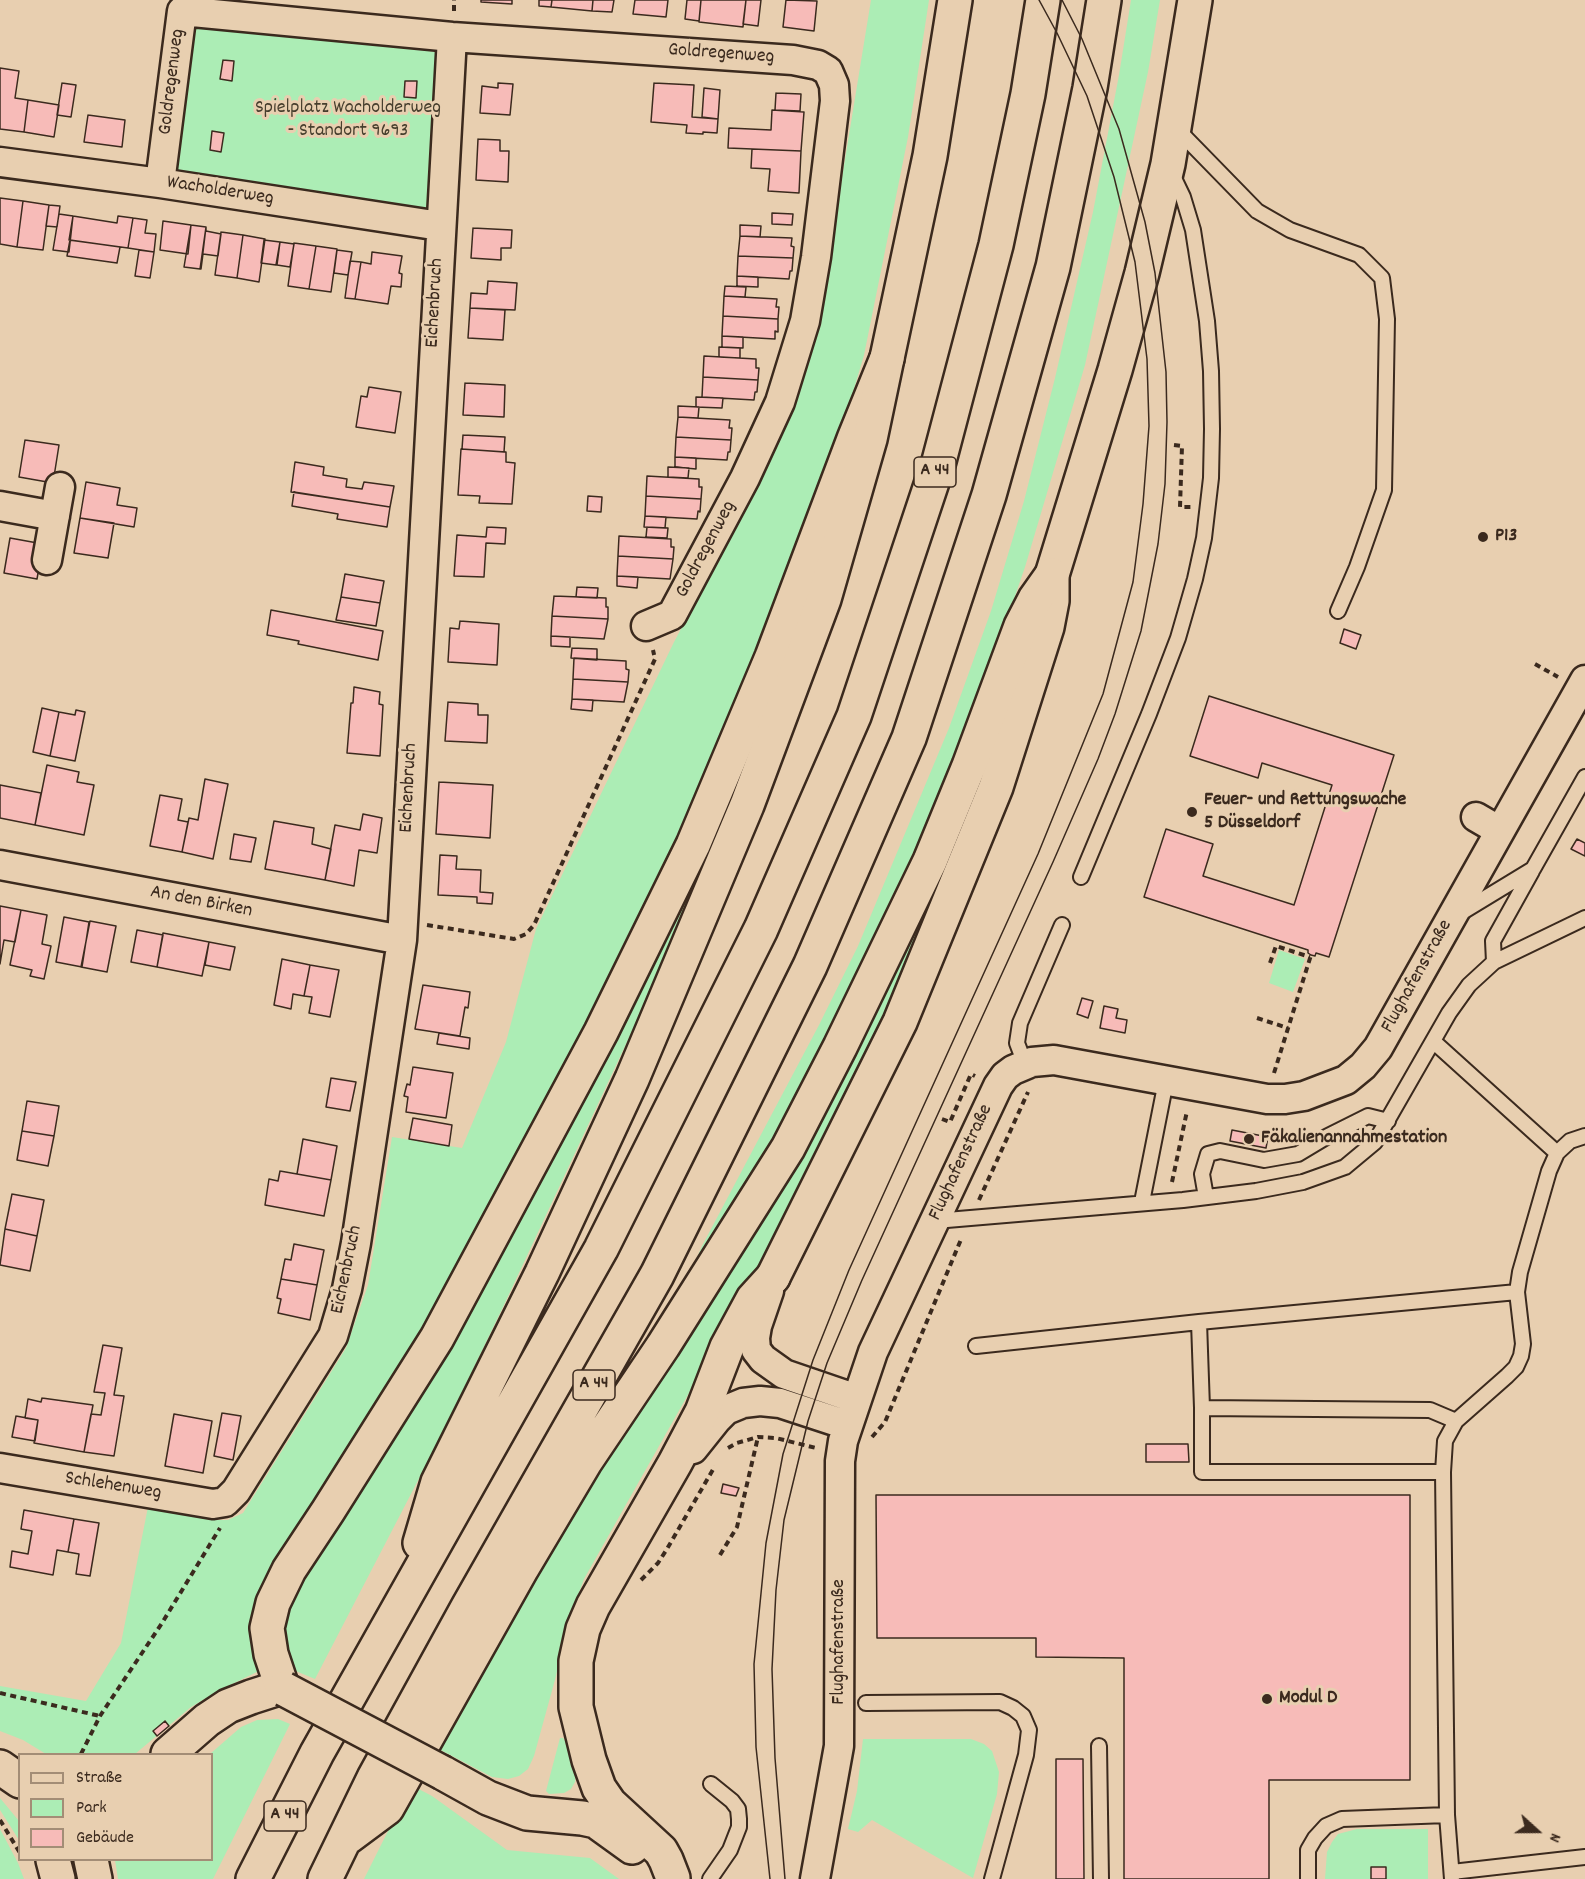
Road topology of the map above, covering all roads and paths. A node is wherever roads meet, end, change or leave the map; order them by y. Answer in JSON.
{"nodes":[{"id":1,"x":955,"y":0,"type":"edge"},
{"id":2,"x":1043,"y":0,"type":"edge"},
{"id":3,"x":1104,"y":0,"type":"edge"},
{"id":4,"x":1195,"y":0,"type":"edge"},
{"id":5,"x":452,"y":37,"type":"junction"},
{"id":6,"x":1174,"y":126,"type":"junction"},
{"id":7,"x":0,"y":162,"type":"edge"},
{"id":8,"x":1168,"y":164,"type":"junction"},
{"id":9,"x":160,"y":183,"type":"junction"},
{"id":10,"x":440,"y":225,"type":"junction"},
{"id":11,"x":887,"y":358,"type":"junction"},
{"id":12,"x":1174,"y":445,"type":"dead end"},
{"id":13,"x":60,"y":487,"type":"dead end"},
{"id":14,"x":1180,"y":502,"type":"dead end"},
{"id":15,"x":0,"y":506,"type":"edge"},
{"id":16,"x":55,"y":516,"type":"junction"},
{"id":17,"x":47,"y":560,"type":"dead end"},
{"id":18,"x":1052,"y":575,"type":"junction"},
{"id":19,"x":1338,"y":611,"type":"dead end"},
{"id":20,"x":646,"y":626,"type":"joint"},
{"id":21,"x":1585,"y":680,"type":"edge"},
{"id":22,"x":1585,"y":777,"type":"edge"},
{"id":23,"x":0,"y":865,"type":"edge"},
{"id":24,"x":1533,"y":869,"type":"junction"},
{"id":25,"x":1081,"y":877,"type":"dead end"},
{"id":26,"x":1585,"y":918,"type":"edge"},
{"id":27,"x":1450,"y":920,"type":"junction"},
{"id":28,"x":1062,"y":925,"type":"dead end"},
{"id":29,"x":402,"y":931,"type":"junction"},
{"id":30,"x":1494,"y":962,"type":"junction"},
{"id":31,"x":1270,"y":963,"type":"dead end"},
{"id":32,"x":1257,"y":1018,"type":"dead end"},
{"id":33,"x":1288,"y":1028,"type":"junction"},
{"id":34,"x":1433,"y":1041,"type":"junction"},
{"id":35,"x":1029,"y":1073,"type":"junction"},
{"id":36,"x":1273,"y":1076,"type":"dead end"},
{"id":37,"x":969,"y":1079,"type":"dead end"},
{"id":38,"x":1179,"y":1083,"type":"junction"},
{"id":39,"x":942,"y":1119,"type":"dead end"},
{"id":40,"x":1388,"y":1121,"type":"junction"},
{"id":41,"x":1585,"y":1136,"type":"edge"},
{"id":42,"x":1557,"y":1153,"type":"junction"},
{"id":43,"x":1206,"y":1197,"type":"junction"},
{"id":44,"x":1168,"y":1201,"type":"junction"},
{"id":45,"x":1142,"y":1202,"type":"junction"},
{"id":46,"x":971,"y":1218,"type":"junction"},
{"id":47,"x":935,"y":1221,"type":"junction"},
{"id":48,"x":773,"y":1277,"type":"junction"},
{"id":49,"x":1517,"y":1292,"type":"junction"},
{"id":50,"x":1199,"y":1322,"type":"junction"},
{"id":51,"x":976,"y":1346,"type":"dead end"},
{"id":52,"x":1202,"y":1408,"type":"junction"},
{"id":53,"x":858,"y":1421,"type":"junction"},
{"id":54,"x":1456,"y":1421,"type":"junction"},
{"id":55,"x":758,"y":1437,"type":"junction"},
{"id":56,"x":819,"y":1448,"type":"dead end"},
{"id":57,"x":723,"y":1455,"type":"dead end"},
{"id":58,"x":717,"y":1462,"type":"dead end"},
{"id":59,"x":675,"y":1463,"type":"junction"},
{"id":60,"x":0,"y":1468,"type":"edge"},
{"id":61,"x":1443,"y":1472,"type":"junction"},
{"id":62,"x":223,"y":1514,"type":"junction"},
{"id":63,"x":720,"y":1555,"type":"dead end"},
{"id":64,"x":639,"y":1583,"type":"dead end"},
{"id":65,"x":402,"y":1602,"type":"junction"},
{"id":66,"x":283,"y":1688,"type":"junction"},
{"id":67,"x":0,"y":1693,"type":"edge"},
{"id":68,"x":866,"y":1703,"type":"dead end"},
{"id":69,"x":100,"y":1716,"type":"junction"},
{"id":70,"x":1099,"y":1746,"type":"dead end"},
{"id":71,"x":82,"y":1753,"type":"edge"},
{"id":72,"x":170,"y":1753,"type":"edge"},
{"id":73,"x":0,"y":1767,"type":"edge"},
{"id":74,"x":18,"y":1780,"type":"edge"},
{"id":75,"x":711,"y":1784,"type":"dead end"},
{"id":76,"x":599,"y":1788,"type":"junction"},
{"id":77,"x":1447,"y":1815,"type":"junction"},
{"id":78,"x":570,"y":1816,"type":"junction"},
{"id":79,"x":0,"y":1820,"type":"edge"},
{"id":80,"x":344,"y":1840,"type":"junction"},
{"id":81,"x":18,"y":1850,"type":"edge"},
{"id":82,"x":1585,"y":1857,"type":"edge"},
{"id":83,"x":53,"y":1861,"type":"edge"},
{"id":84,"x":92,"y":1861,"type":"edge"},
{"id":85,"x":1452,"y":1876,"type":"edge"},
{"id":86,"x":58,"y":1879,"type":"edge"},
{"id":87,"x":95,"y":1879,"type":"edge"},
{"id":88,"x":253,"y":1879,"type":"edge"},
{"id":89,"x":325,"y":1879,"type":"edge"},
{"id":90,"x":673,"y":1879,"type":"edge"},
{"id":91,"x":710,"y":1879,"type":"edge"},
{"id":92,"x":815,"y":1879,"type":"edge"},
{"id":93,"x":993,"y":1879,"type":"edge"},
{"id":94,"x":1101,"y":1879,"type":"edge"},
{"id":95,"x":1308,"y":1879,"type":"edge"}],
"edges":[{"from":1,"to":11,"type":"main road"},
{"from":2,"to":65,"type":"main road","number":"A 44"},
{"from":3,"to":80,"type":"main road","number":"A 44"},
{"from":4,"to":6,"type":"main road"},
{"from":5,"to":9,"type":"street","name":"Goldregenweg"},
{"from":5,"to":10,"type":"street","name":"Eichenbruch"},
{"from":5,"to":20,"type":"street","name":"Goldregenweg"},
{"from":6,"to":8,"type":"main road"},
{"from":6,"to":19,"type":"lane"},
{"from":7,"to":9,"type":"street","name":"Wacholderweg"},
{"from":8,"to":18,"type":"main road"},
{"from":8,"to":25,"type":"lane"},
{"from":9,"to":10,"type":"street","name":"Wacholderweg"},
{"from":10,"to":29,"type":"street","name":"Eichenbruch"},
{"from":11,"to":65,"type":"main road"},
{"from":11,"to":66,"type":"main road"},
{"from":12,"to":14,"type":"path"},
{"from":13,"to":16,"type":"street"},
{"from":15,"to":16,"type":"street"},
{"from":16,"to":17,"type":"street"},
{"from":18,"to":48,"type":"main road"},
{"from":18,"to":80,"type":"main road"},
{"from":20,"to":29,"type":"path"},
{"from":21,"to":27,"type":"street","name":"Flughafenstraße"},
{"from":22,"to":24,"type":"lane"},
{"from":23,"to":29,"type":"street","name":"An den Birken"},
{"from":24,"to":27,"type":"lane"},
{"from":24,"to":30,"type":"lane"},
{"from":26,"to":30,"type":"lane"},
{"from":27,"to":38,"type":"street","name":"Flughafenstraße"},
{"from":28,"to":35,"type":"lane"},
{"from":29,"to":62,"type":"street","name":"Eichenbruch"},
{"from":30,"to":34,"type":"lane"},
{"from":31,"to":33,"type":"path"},
{"from":32,"to":33,"type":"path"},
{"from":33,"to":36,"type":"path"},
{"from":34,"to":40,"type":"lane"},
{"from":34,"to":42,"type":"lane"},
{"from":35,"to":38,"type":"street","name":"Flughafenstraße"},
{"from":35,"to":46,"type":"path","name":"Flughafenstraße"},
{"from":35,"to":47,"type":"street","name":"Flughafenstraße"},
{"from":37,"to":39,"type":"path"},
{"from":38,"to":44,"type":"path"},
{"from":38,"to":45,"type":"lane"},
{"from":40,"to":43,"type":"lane"},
{"from":40,"to":43,"type":"lane"},
{"from":41,"to":42,"type":"lane"},
{"from":42,"to":49,"type":"lane"},
{"from":43,"to":44,"type":"lane"},
{"from":44,"to":45,"type":"lane"},
{"from":45,"to":46,"type":"lane"},
{"from":46,"to":47,"type":"lane"},
{"from":46,"to":53,"type":"path","name":"Flughafenstraße"},
{"from":47,"to":53,"type":"street","name":"Flughafenstraße"},
{"from":48,"to":53,"type":"street"},
{"from":48,"to":59,"type":"main road"},
{"from":49,"to":50,"type":"lane"},
{"from":49,"to":54,"type":"lane"},
{"from":50,"to":51,"type":"lane"},
{"from":50,"to":52,"type":"lane"},
{"from":52,"to":54,"type":"lane"},
{"from":52,"to":61,"type":"lane"},
{"from":53,"to":59,"type":"street"},
{"from":53,"to":92,"type":"street","name":"Flughafenstraße"},
{"from":54,"to":61,"type":"lane"},
{"from":55,"to":56,"type":"path"},
{"from":55,"to":57,"type":"path"},
{"from":55,"to":63,"type":"path"},
{"from":58,"to":64,"type":"path"},
{"from":59,"to":76,"type":"main road"},
{"from":60,"to":62,"type":"street","name":"Schlehenweg"},
{"from":61,"to":77,"type":"lane"},
{"from":62,"to":69,"type":"path"},
{"from":65,"to":88,"type":"main road","number":"A 44"},
{"from":66,"to":72,"type":"main road"},
{"from":66,"to":78,"type":"main road","bridge":true},
{"from":67,"to":69,"type":"path"},
{"from":68,"to":93,"type":"lane"},
{"from":69,"to":71,"type":"path"},
{"from":70,"to":94,"type":"lane"},
{"from":73,"to":74,"type":"main road"},
{"from":75,"to":91,"type":"lane"},
{"from":76,"to":78,"type":"main road"},
{"from":76,"to":90,"type":"main road"},
{"from":77,"to":85,"type":"lane"},
{"from":77,"to":95,"type":"lane"},
{"from":78,"to":90,"type":"main road"},
{"from":79,"to":81,"type":"path"},
{"from":80,"to":89,"type":"main road","number":"A 44"},
{"from":82,"to":85,"type":"lane"},
{"from":83,"to":86,"type":"main road"},
{"from":84,"to":87,"type":"main road"}]}
